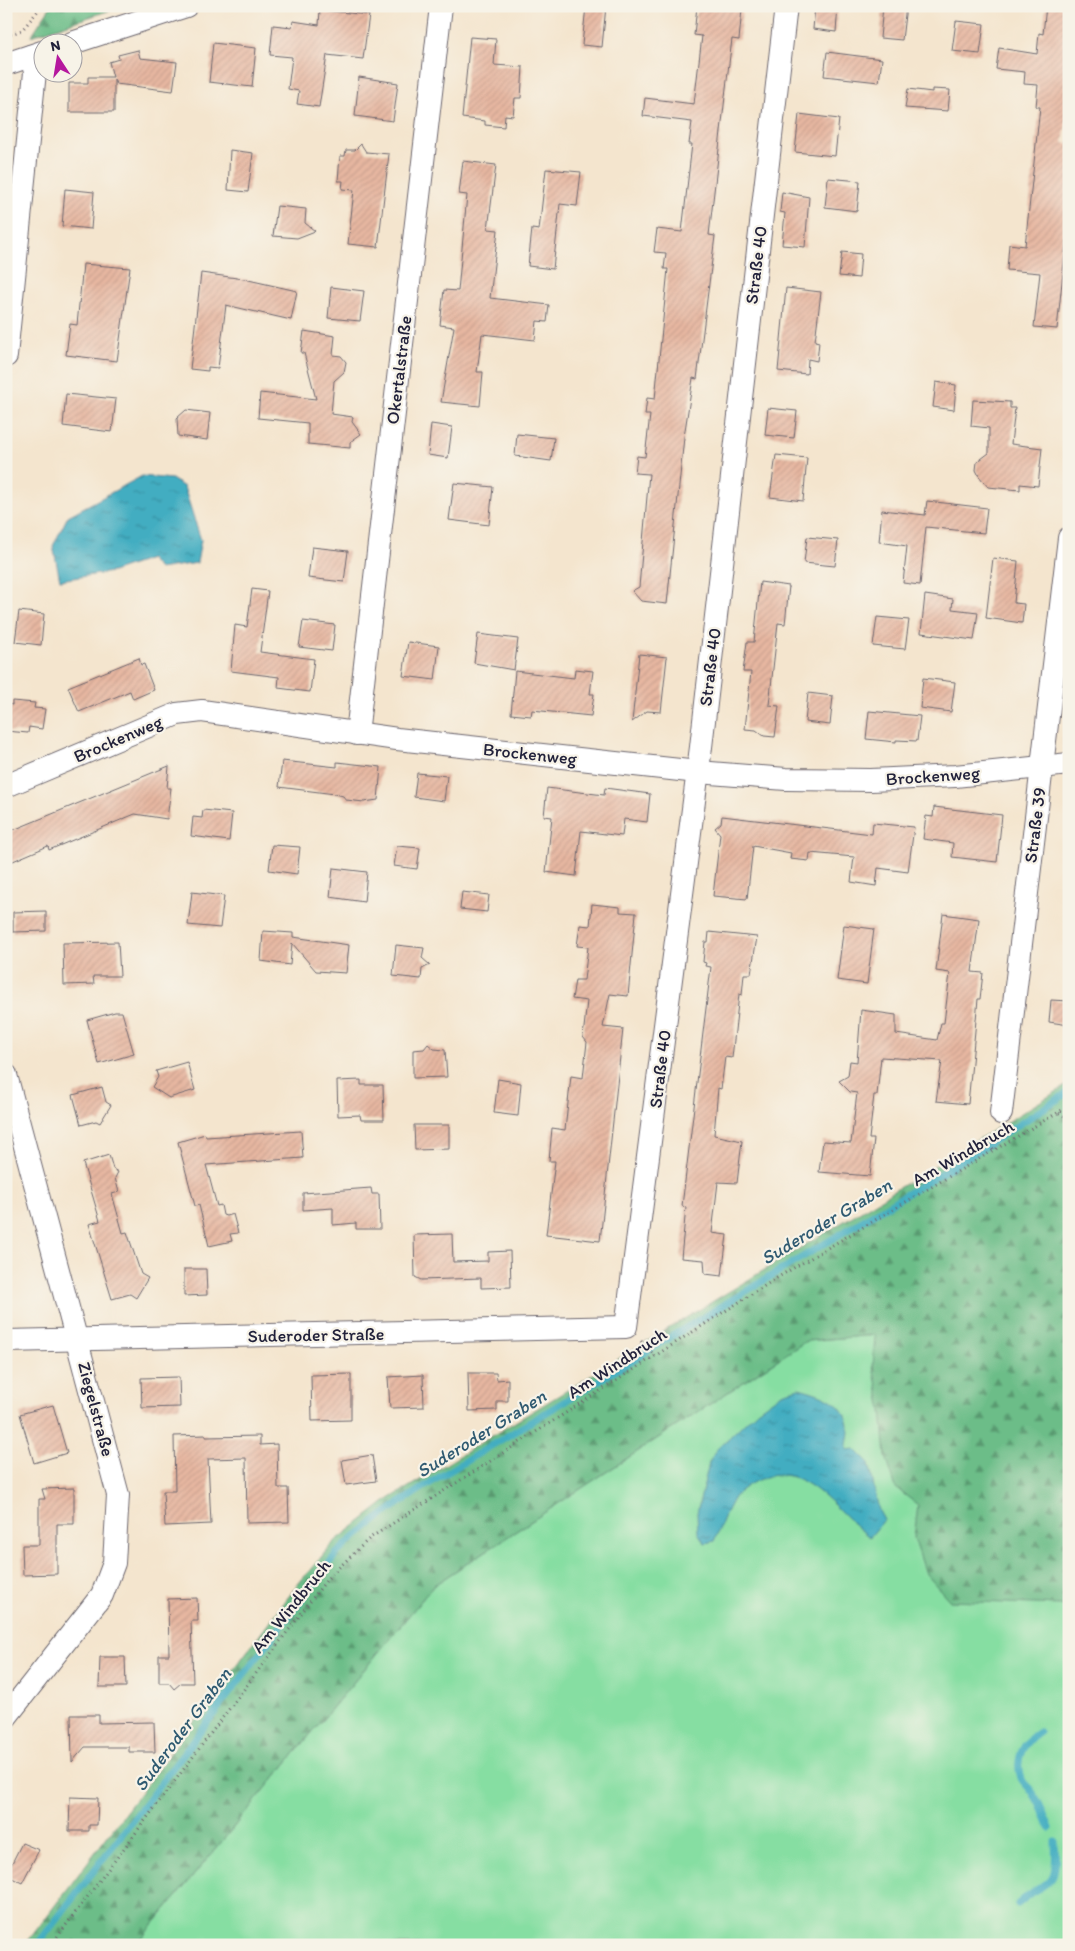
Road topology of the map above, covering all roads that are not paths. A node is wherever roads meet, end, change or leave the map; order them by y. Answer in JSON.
{"nodes":[{"id":1,"x":186,"y":6,"type":"edge"},
{"id":2,"x":441,"y":6,"type":"edge"},
{"id":3,"x":786,"y":6,"type":"edge"},
{"id":4,"x":82,"y":40,"type":"edge"},
{"id":5,"x":32,"y":56,"type":"edge"},
{"id":6,"x":6,"y":64,"type":"edge"},
{"id":7,"x":34,"y":82,"type":"edge"},
{"id":8,"x":6,"y":356,"type":"edge"},
{"id":9,"x":1069,"y":538,"type":"edge"},
{"id":10,"x":356,"y":734,"type":"junction"},
{"id":11,"x":1069,"y":764,"type":"edge"},
{"id":12,"x":1042,"y":765,"type":"junction"},
{"id":13,"x":698,"y":772,"type":"junction"},
{"id":14,"x":6,"y":786,"type":"edge"},
{"id":15,"x":6,"y":1075,"type":"edge"},
{"id":16,"x":1001,"y":1113,"type":"dead end"},
{"id":17,"x":626,"y":1327,"type":"joint"},
{"id":18,"x":77,"y":1340,"type":"junction"},
{"id":19,"x":6,"y":1341,"type":"edge"},
{"id":20,"x":6,"y":1717,"type":"edge"}],
"edges":[{"from":1,"to":4,"type":"street"},
{"from":2,"to":10,"type":"street","name":"Okertalstraße"},
{"from":3,"to":13,"type":"street","name":"Straße 40"},
{"from":5,"to":6,"type":"street"},
{"from":7,"to":8,"type":"street"},
{"from":9,"to":12,"type":"street","name":"Straße 39"},
{"from":10,"to":13,"type":"street","name":"Brockenweg"},
{"from":10,"to":14,"type":"street","name":"Brockenweg"},
{"from":11,"to":12,"type":"street","name":"Brockenweg"},
{"from":12,"to":13,"type":"street","name":"Brockenweg"},
{"from":12,"to":16,"type":"street","name":"Straße 39"},
{"from":13,"to":17,"type":"street","name":"Straße 40"},
{"from":15,"to":18,"type":"street","name":"Ziegelstraße"},
{"from":17,"to":18,"type":"street","name":"Suderoder Straße"},
{"from":18,"to":19,"type":"street","name":"Suderoder Straße"},
{"from":18,"to":20,"type":"street","name":"Ziegelstraße"}]}
